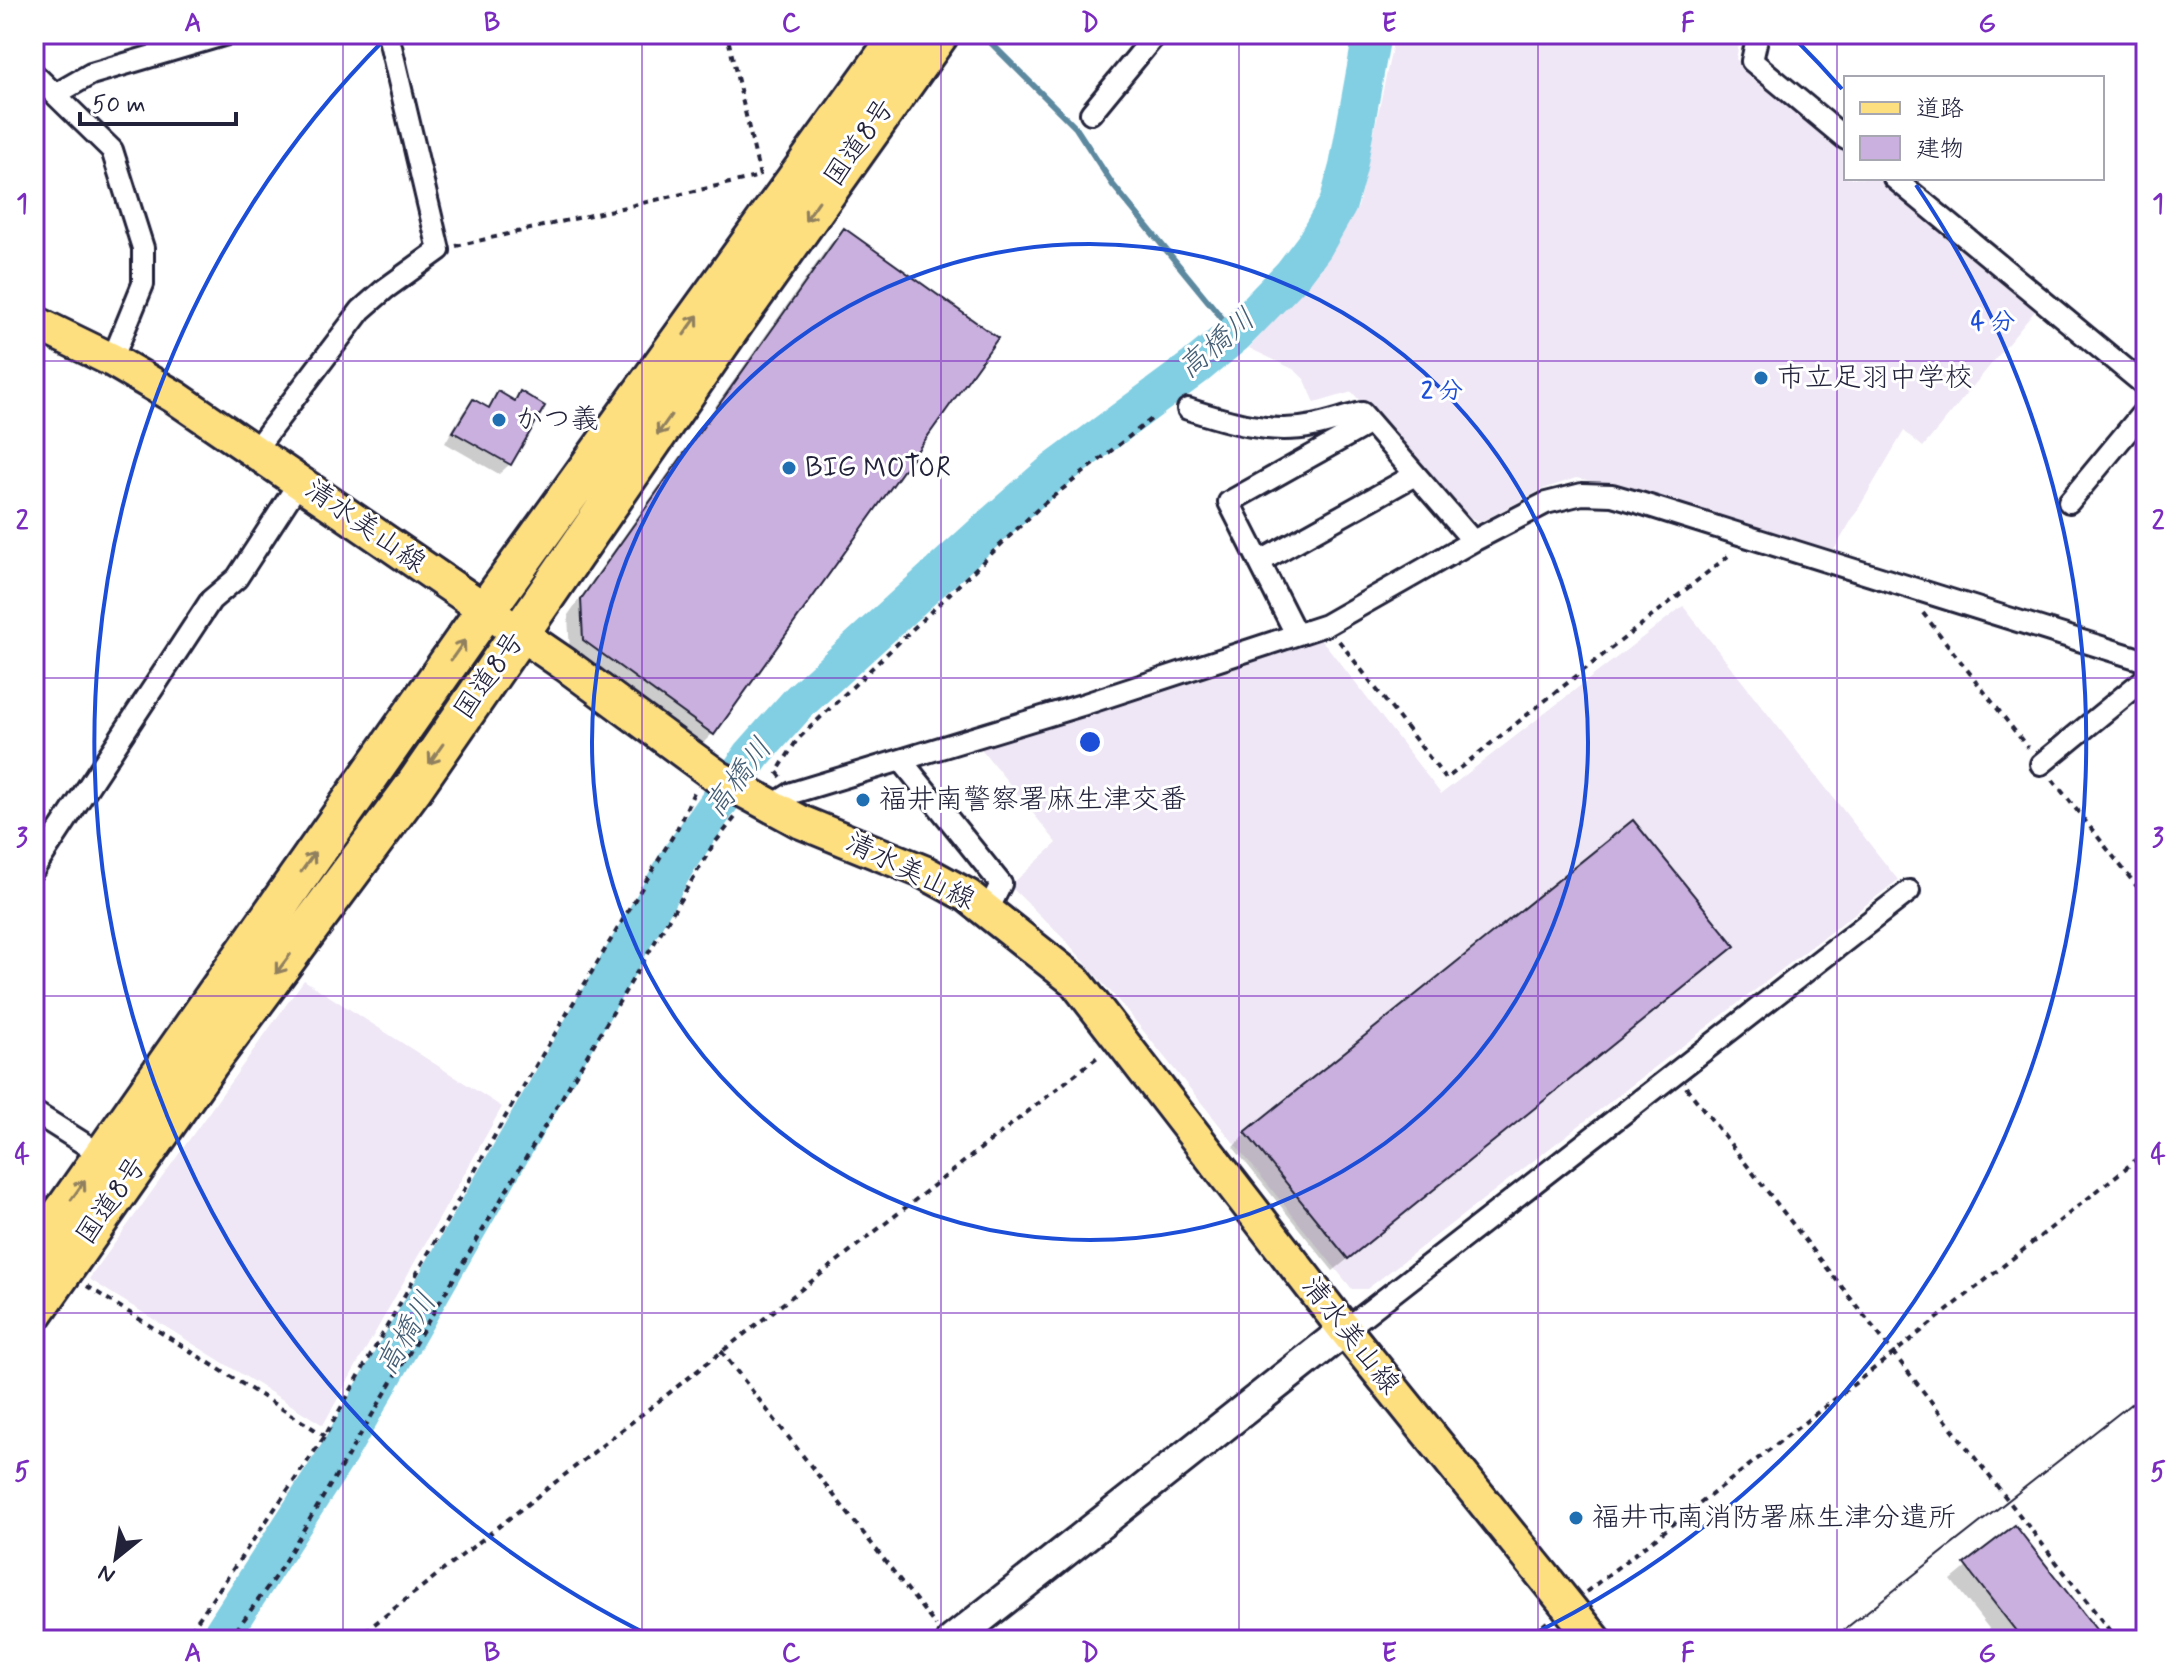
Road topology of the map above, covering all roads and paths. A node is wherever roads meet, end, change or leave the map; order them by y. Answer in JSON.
{"nodes":[{"id":1,"x":227,"y":34,"type":"edge"},
{"id":2,"x":388,"y":34,"type":"edge"},
{"id":3,"x":727,"y":34,"type":"edge"},
{"id":4,"x":901,"y":34,"type":"edge"},
{"id":5,"x":939,"y":34,"type":"edge"},
{"id":6,"x":1156,"y":34,"type":"edge"},
{"id":7,"x":1758,"y":34,"type":"edge"},
{"id":8,"x":34,"y":74,"type":"edge"},
{"id":9,"x":56,"y":94,"type":"junction"},
{"id":10,"x":1091,"y":113,"type":"dead end"},
{"id":11,"x":1844,"y":137,"type":"edge"},
{"id":12,"x":1896,"y":180,"type":"edge"},
{"id":13,"x":439,"y":250,"type":"junction"},
{"id":14,"x":34,"y":322,"type":"edge"},
{"id":15,"x":112,"y":360,"type":"junction"},
{"id":16,"x":2146,"y":386,"type":"edge"},
{"id":17,"x":1188,"y":409,"type":"dead end"},
{"id":18,"x":2146,"y":409,"type":"edge"},
{"id":19,"x":1154,"y":417,"type":"dead end"},
{"id":20,"x":1370,"y":423,"type":"junction"},
{"id":21,"x":255,"y":450,"type":"junction"},
{"id":22,"x":1415,"y":475,"type":"junction"},
{"id":23,"x":300,"y":481,"type":"junction"},
{"id":24,"x":2069,"y":502,"type":"dead end"},
{"id":25,"x":1750,"y":539,"type":"junction"},
{"id":26,"x":1473,"y":541,"type":"junction"},
{"id":27,"x":1261,"y":561,"type":"junction"},
{"id":28,"x":1916,"y":591,"type":"junction"},
{"id":29,"x":485,"y":611,"type":"junction"},
{"id":30,"x":1326,"y":625,"type":"junction"},
{"id":31,"x":519,"y":634,"type":"junction"},
{"id":32,"x":1296,"y":634,"type":"junction"},
{"id":33,"x":2146,"y":661,"type":"edge"},
{"id":34,"x":2146,"y":678,"type":"edge"},
{"id":35,"x":901,"y":760,"type":"junction"},
{"id":36,"x":2041,"y":764,"type":"junction"},
{"id":37,"x":712,"y":773,"type":"junction"},
{"id":38,"x":771,"y":799,"type":"junction"},
{"id":39,"x":34,"y":869,"type":"edge"},
{"id":40,"x":1909,"y":891,"type":"dead end"},
{"id":41,"x":2146,"y":898,"type":"edge"},
{"id":42,"x":988,"y":910,"type":"junction"},
{"id":43,"x":1120,"y":1039,"type":"junction"},
{"id":44,"x":1675,"y":1073,"type":"junction"},
{"id":45,"x":34,"y":1112,"type":"edge"},
{"id":46,"x":2146,"y":1152,"type":"edge"},
{"id":47,"x":102,"y":1155,"type":"junction"},
{"id":48,"x":48,"y":1262,"type":"edge"},
{"id":49,"x":34,"y":1312,"type":"edge"},
{"id":50,"x":1345,"y":1330,"type":"junction"},
{"id":51,"x":721,"y":1351,"type":"junction"},
{"id":52,"x":1894,"y":1353,"type":"junction"},
{"id":53,"x":325,"y":1436,"type":"junction"},
{"id":54,"x":1568,"y":1605,"type":"junction"},
{"id":55,"x":945,"y":1634,"type":"edge"},
{"id":56,"x":184,"y":1640,"type":"edge"},
{"id":57,"x":229,"y":1640,"type":"edge"},
{"id":58,"x":357,"y":1640,"type":"edge"},
{"id":59,"x":1595,"y":1640,"type":"edge"},
{"id":60,"x":2117,"y":1640,"type":"edge"}],
"edges":[{"from":1,"to":9,"type":"street"},
{"from":2,"to":13,"type":"street"},
{"from":3,"to":13,"type":"path"},
{"from":29,"to":4,"type":"highway","name":"国道8号","one_way":true},
{"from":5,"to":31,"type":"highway","name":"国道8号","one_way":true},
{"from":6,"to":10,"type":"street"},
{"from":7,"to":11,"type":"street"},
{"from":8,"to":9,"type":"street"},
{"from":9,"to":15,"type":"street"},
{"from":12,"to":16,"type":"street"},
{"from":13,"to":21,"type":"street"},
{"from":14,"to":15,"type":"main road","name":"清水美山線"},
{"from":15,"to":21,"type":"main road","name":"清水美山線"},
{"from":17,"to":20,"type":"street"},
{"from":18,"to":24,"type":"street"},
{"from":19,"to":38,"type":"path"},
{"from":20,"to":22,"type":"street"},
{"from":20,"to":27,"type":"street"},
{"from":21,"to":23,"type":"main road","name":"清水美山線"},
{"from":22,"to":26,"type":"street"},
{"from":22,"to":27,"type":"street"},
{"from":23,"to":29,"type":"main road","name":"清水美山線"},
{"from":23,"to":39,"type":"street"},
{"from":25,"to":26,"type":"street"},
{"from":25,"to":28,"type":"street"},
{"from":25,"to":30,"type":"path"},
{"from":26,"to":30,"type":"street"},
{"from":27,"to":32,"type":"street"},
{"from":28,"to":33,"type":"street"},
{"from":28,"to":36,"type":"path"},
{"from":29,"to":31,"type":"main road","name":"清水美山線"},
{"from":47,"to":29,"type":"highway","name":"国道8号","one_way":true},
{"from":30,"to":32,"type":"street"},
{"from":31,"to":37,"type":"main road","name":"清水美山線"},
{"from":31,"to":48,"type":"highway","name":"国道8号","one_way":true},
{"from":32,"to":35,"type":"street"},
{"from":34,"to":36,"type":"street"},
{"from":35,"to":38,"type":"street"},
{"from":35,"to":42,"type":"street"},
{"from":36,"to":41,"type":"path"},
{"from":37,"to":38,"type":"main road","name":"清水美山線"},
{"from":37,"to":53,"type":"path"},
{"from":38,"to":42,"type":"main road","name":"清水美山線"},
{"from":38,"to":57,"type":"path"},
{"from":40,"to":44,"type":"street"},
{"from":42,"to":43,"type":"main road","name":"清水美山線"},
{"from":43,"to":50,"type":"main road","name":"清水美山線"},
{"from":43,"to":51,"type":"path"},
{"from":44,"to":50,"type":"street"},
{"from":44,"to":52,"type":"path"},
{"from":45,"to":47,"type":"street"},
{"from":46,"to":52,"type":"path"},
{"from":48,"to":47,"type":"highway","name":"国道8号","one_way":true},
{"from":48,"to":49,"type":"highway","name":"国道8号"},
{"from":48,"to":53,"type":"path"},
{"from":50,"to":54,"type":"main road","name":"清水美山線"},
{"from":50,"to":55,"type":"street"},
{"from":51,"to":55,"type":"path"},
{"from":51,"to":58,"type":"path"},
{"from":52,"to":54,"type":"path"},
{"from":52,"to":60,"type":"path"},
{"from":53,"to":56,"type":"path"},
{"from":54,"to":59,"type":"main road","name":"清水美山線"}]}
